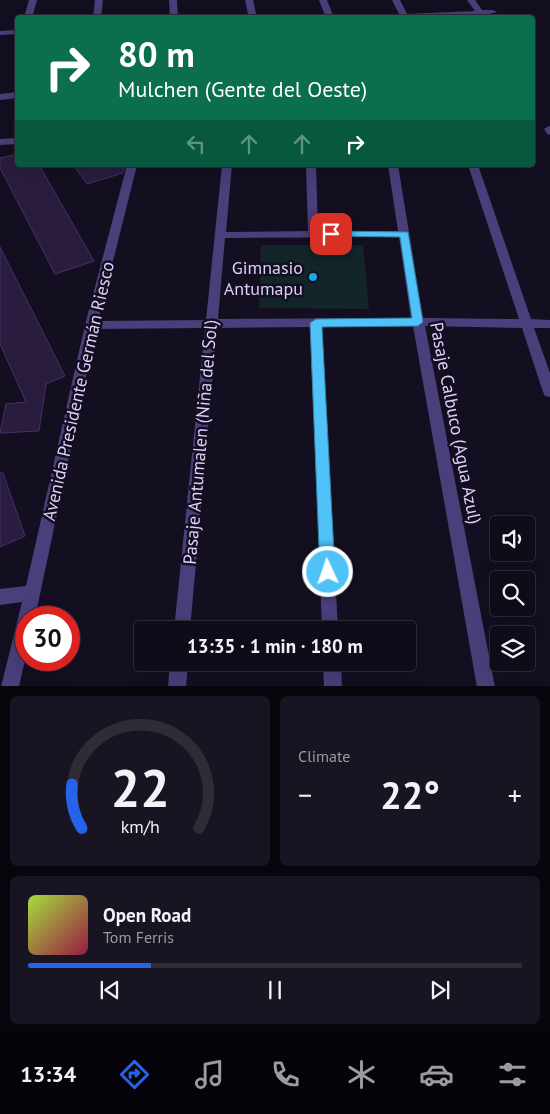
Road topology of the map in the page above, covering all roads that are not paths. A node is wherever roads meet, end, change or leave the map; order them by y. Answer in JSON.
{"nodes":[{"id":1,"x":33,"y":0,"type":"edge"},
{"id":2,"x":99,"y":0,"type":"edge"},
{"id":3,"x":173,"y":0,"type":"edge"},
{"id":4,"x":249,"y":0,"type":"edge"},
{"id":5,"x":323,"y":0,"type":"edge"},
{"id":6,"x":396,"y":0,"type":"edge"},
{"id":7,"x":471,"y":0,"type":"edge"},
{"id":8,"x":493,"y":12,"type":"dead end"},
{"id":9,"x":29,"y":15,"type":"edge"},
{"id":10,"x":97,"y":15,"type":"edge"},
{"id":11,"x":174,"y":15,"type":"edge"},
{"id":12,"x":252,"y":15,"type":"edge"},
{"id":13,"x":329,"y":15,"type":"edge"},
{"id":14,"x":404,"y":15,"type":"edge"},
{"id":15,"x":482,"y":15,"type":"edge"},
{"id":16,"x":15,"y":32,"type":"edge"},
{"id":17,"x":0,"y":33,"type":"edge"},
{"id":18,"x":15,"y":95,"type":"edge"},
{"id":19,"x":0,"y":97,"type":"edge"},
{"id":20,"x":0,"y":142,"type":"edge"},
{"id":21,"x":15,"y":142,"type":"edge"},
{"id":22,"x":131,"y":167,"type":"edge"},
{"id":23,"x":226,"y":167,"type":"edge"},
{"id":24,"x":311,"y":167,"type":"edge"},
{"id":25,"x":393,"y":167,"type":"edge"},
{"id":26,"x":474,"y":167,"type":"edge"},
{"id":27,"x":312,"y":234,"type":"junction"},
{"id":28,"x":404,"y":234,"type":"junction"},
{"id":29,"x":220,"y":235,"type":"junction"},
{"id":30,"x":418,"y":322,"type":"junction"},
{"id":31,"x":316,"y":323,"type":"junction"},
{"id":32,"x":210,"y":324,"type":"junction"},
{"id":33,"x":550,"y":324,"type":"edge"},
{"id":34,"x":91,"y":325,"type":"junction"},
{"id":35,"x":528,"y":325,"type":"junction"},
{"id":36,"x":550,"y":392,"type":"edge"},
{"id":37,"x":33,"y":593,"type":"junction"},
{"id":38,"x":0,"y":597,"type":"edge"},
{"id":39,"x":30,"y":606,"type":"edge"},
{"id":40,"x":183,"y":621,"type":"edge"},
{"id":41,"x":330,"y":621,"type":"edge"},
{"id":42,"x":15,"y":666,"type":"edge"},
{"id":43,"x":178,"y":671,"type":"edge"},
{"id":44,"x":332,"y":671,"type":"edge"},
{"id":45,"x":10,"y":686,"type":"edge"},
{"id":46,"x":177,"y":686,"type":"edge"},
{"id":47,"x":333,"y":686,"type":"edge"},
{"id":48,"x":486,"y":686,"type":"edge"}],
"edges":[{"from":1,"to":9,"type":"street"},
{"from":2,"to":10,"type":"street"},
{"from":3,"to":11,"type":"street"},
{"from":4,"to":12,"type":"street"},
{"from":5,"to":13,"type":"street"},
{"from":6,"to":14,"type":"street"},
{"from":7,"to":15,"type":"street"},
{"from":8,"to":15,"type":"street"},
{"from":16,"to":17,"type":"street"},
{"from":18,"to":19,"type":"street"},
{"from":20,"to":21,"type":"street"},
{"from":22,"to":34,"type":"street","name":"Avenida Presidente Germán Riesco"},
{"from":23,"to":29,"type":"street","name":"Pasaje Antumalen (Niña del Sol)"},
{"from":24,"to":27,"type":"street"},
{"from":25,"to":28,"type":"street","name":"Pasaje Calbuco (Agua Azul)"},
{"from":26,"to":35,"type":"street"},
{"from":27,"to":28,"type":"street"},
{"from":27,"to":29,"type":"street"},
{"from":28,"to":30,"type":"street","name":"Pasaje Calbuco (Agua Azul)"},
{"from":29,"to":32,"type":"street","name":"Pasaje Antumalen (Niña del Sol)"},
{"from":30,"to":31,"type":"street"},
{"from":30,"to":35,"type":"street"},
{"from":30,"to":48,"type":"street","name":"Pasaje Calbuco (Agua Azul)"},
{"from":31,"to":32,"type":"street"},
{"from":31,"to":41,"type":"street"},
{"from":32,"to":34,"type":"street"},
{"from":32,"to":40,"type":"street","name":"Pasaje Antumalen (Niña del Sol)"},
{"from":33,"to":35,"type":"street"},
{"from":34,"to":37,"type":"street","name":"Avenida Presidente Germán Riesco"},
{"from":35,"to":36,"type":"street"},
{"from":37,"to":38,"type":"street"},
{"from":37,"to":39,"type":"street","name":"Avenida Presidente Germán Riesco"},
{"from":42,"to":45,"type":"street","name":"Avenida Presidente Germán Riesco"},
{"from":43,"to":46,"type":"street"},
{"from":44,"to":47,"type":"street"}]}
